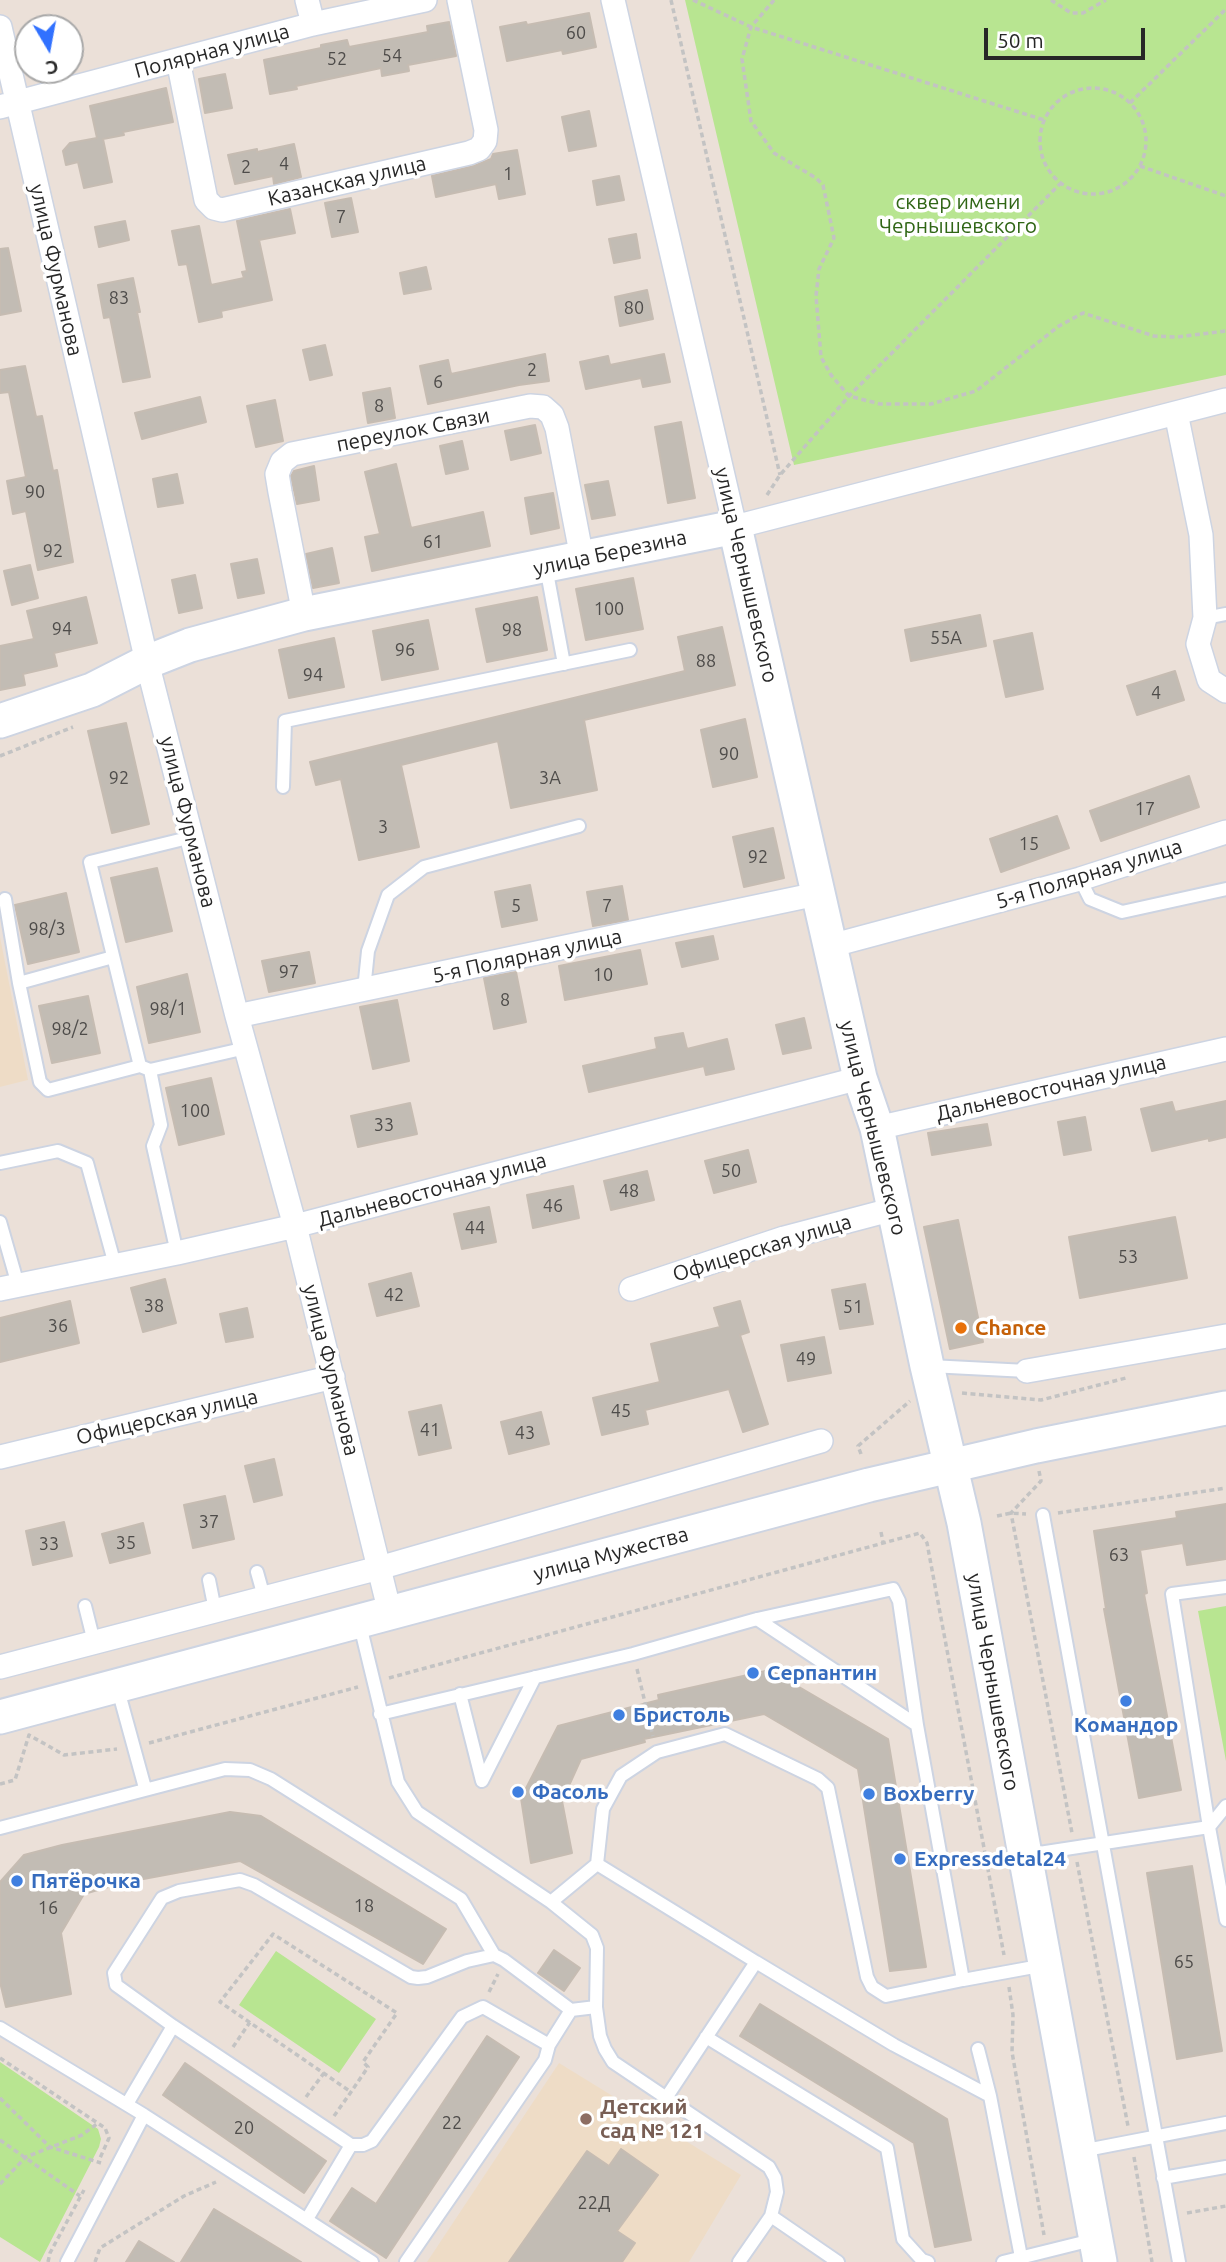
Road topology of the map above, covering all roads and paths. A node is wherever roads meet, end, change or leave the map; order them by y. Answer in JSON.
{"nodes":[{"id":1,"x":307,"y":0,"type":"edge"},
{"id":2,"x":425,"y":0,"type":"edge"},
{"id":3,"x":459,"y":0,"type":"edge"},
{"id":4,"x":613,"y":0,"type":"edge"},
{"id":5,"x":671,"y":0,"type":"edge"},
{"id":6,"x":693,"y":0,"type":"edge"},
{"id":7,"x":774,"y":0,"type":"edge"},
{"id":8,"x":1051,"y":0,"type":"edge"},
{"id":9,"x":1106,"y":0,"type":"edge"},
{"id":10,"x":1226,"y":9,"type":"edge"},
{"id":11,"x":313,"y":24,"type":"junction"},
{"id":12,"x":0,"y":27,"type":"edge"},
{"id":13,"x":751,"y":27,"type":"junction"},
{"id":14,"x":178,"y":60,"type":"junction"},
{"id":15,"x":1130,"y":103,"type":"junction"},
{"id":16,"x":9,"y":105,"type":"edge"},
{"id":17,"x":1044,"y":120,"type":"junction"},
{"id":18,"x":1140,"y":166,"type":"junction"},
{"id":19,"x":1060,"y":184,"type":"junction"},
{"id":20,"x":1226,"y":196,"type":"edge"},
{"id":21,"x":1226,"y":331,"type":"edge"},
{"id":22,"x":849,"y":396,"type":"junction"},
{"id":23,"x":1226,"y":400,"type":"edge"},
{"id":24,"x":1176,"y":413,"type":"junction"},
{"id":25,"x":780,"y":475,"type":"junction"},
{"id":26,"x":762,"y":505,"type":"dead end"},
{"id":27,"x":735,"y":527,"type":"junction"},
{"id":28,"x":582,"y":558,"type":"junction"},
{"id":29,"x":546,"y":567,"type":"junction"},
{"id":30,"x":304,"y":614,"type":"junction"},
{"id":31,"x":1216,"y":616,"type":"edge"},
{"id":32,"x":630,"y":650,"type":"dead end"},
{"id":33,"x":147,"y":662,"type":"junction"},
{"id":34,"x":564,"y":664,"type":"junction"},
{"id":35,"x":1226,"y":691,"type":"edge"},
{"id":36,"x":0,"y":721,"type":"edge"},
{"id":37,"x":74,"y":727,"type":"dead end"},
{"id":38,"x":0,"y":756,"type":"edge"},
{"id":39,"x":283,"y":787,"type":"dead end"},
{"id":40,"x":579,"y":826,"type":"dead end"},
{"id":41,"x":1226,"y":832,"type":"edge"},
{"id":42,"x":192,"y":836,"type":"junction"},
{"id":43,"x":1080,"y":879,"type":"junction"},
{"id":44,"x":1226,"y":888,"type":"edge"},
{"id":45,"x":817,"y":894,"type":"junction"},
{"id":46,"x":5,"y":899,"type":"dead end"},
{"id":47,"x":830,"y":946,"type":"junction"},
{"id":48,"x":113,"y":957,"type":"junction"},
{"id":49,"x":19,"y":983,"type":"junction"},
{"id":50,"x":365,"y":990,"type":"junction"},
{"id":51,"x":237,"y":1016,"type":"junction"},
{"id":52,"x":246,"y":1048,"type":"junction"},
{"id":53,"x":1226,"y":1049,"type":"edge"},
{"id":54,"x":145,"y":1068,"type":"junction"},
{"id":55,"x":860,"y":1078,"type":"junction"},
{"id":56,"x":877,"y":1128,"type":"junction"},
{"id":57,"x":0,"y":1163,"type":"edge"},
{"id":58,"x":894,"y":1209,"type":"junction"},
{"id":59,"x":0,"y":1222,"type":"edge"},
{"id":60,"x":295,"y":1226,"type":"junction"},
{"id":61,"x":177,"y":1253,"type":"junction"},
{"id":62,"x":116,"y":1265,"type":"junction"},
{"id":63,"x":9,"y":1287,"type":"edge"},
{"id":64,"x":631,"y":1289,"type":"dead end"},
{"id":65,"x":1226,"y":1336,"type":"edge"},
{"id":66,"x":927,"y":1366,"type":"junction"},
{"id":67,"x":1027,"y":1371,"type":"joint"},
{"id":68,"x":333,"y":1377,"type":"junction"},
{"id":69,"x":915,"y":1399,"type":"dead end"},
{"id":70,"x":1028,"y":1400,"type":"dead end"},
{"id":71,"x":1029,"y":1409,"type":"dead end"},
{"id":72,"x":1220,"y":1411,"type":"edge"},
{"id":73,"x":821,"y":1441,"type":"dead end"},
{"id":74,"x":861,"y":1454,"type":"dead end"},
{"id":75,"x":0,"y":1457,"type":"edge"},
{"id":76,"x":951,"y":1466,"type":"junction"},
{"id":77,"x":1041,"y":1481,"type":"dead end"},
{"id":78,"x":1226,"y":1488,"type":"edge"},
{"id":79,"x":1011,"y":1513,"type":"junction"},
{"id":80,"x":1043,"y":1515,"type":"joint"},
{"id":81,"x":997,"y":1516,"type":"dead end"},
{"id":82,"x":881,"y":1532,"type":"dead end"},
{"id":83,"x":883,"y":1542,"type":"junction"},
{"id":84,"x":379,"y":1568,"type":"junction"},
{"id":85,"x":257,"y":1572,"type":"dead end"},
{"id":86,"x":209,"y":1580,"type":"dead end"},
{"id":87,"x":1226,"y":1587,"type":"edge"},
{"id":88,"x":264,"y":1597,"type":"junction"},
{"id":89,"x":85,"y":1606,"type":"dead end"},
{"id":90,"x":215,"y":1610,"type":"junction"},
{"id":91,"x":390,"y":1613,"type":"junction"},
{"id":92,"x":757,"y":1619,"type":"junction"},
{"id":93,"x":359,"y":1621,"type":"junction"},
{"id":94,"x":94,"y":1642,"type":"junction"},
{"id":95,"x":633,"y":1654,"type":"junction"},
{"id":96,"x":0,"y":1667,"type":"edge"},
{"id":97,"x":535,"y":1677,"type":"junction"},
{"id":98,"x":374,"y":1682,"type":"junction"},
{"id":99,"x":117,"y":1686,"type":"junction"},
{"id":100,"x":460,"y":1694,"type":"junction"},
{"id":101,"x":380,"y":1714,"type":"junction"},
{"id":102,"x":0,"y":1717,"type":"edge"},
{"id":103,"x":917,"y":1725,"type":"junction"},
{"id":104,"x":134,"y":1747,"type":"junction"},
{"id":105,"x":657,"y":1752,"type":"junction"},
{"id":106,"x":0,"y":1784,"type":"edge"},
{"id":107,"x":145,"y":1788,"type":"junction"},
{"id":108,"x":1226,"y":1806,"type":"edge"},
{"id":109,"x":1209,"y":1827,"type":"junction"},
{"id":110,"x":2,"y":1830,"type":"edge"},
{"id":111,"x":1103,"y":1844,"type":"junction"},
{"id":112,"x":1075,"y":1847,"type":"junction"},
{"id":113,"x":1025,"y":1855,"type":"junction"},
{"id":114,"x":597,"y":1864,"type":"junction"},
{"id":115,"x":551,"y":1902,"type":"junction"},
{"id":116,"x":1226,"y":1920,"type":"edge"},
{"id":117,"x":499,"y":1958,"type":"junction"},
{"id":118,"x":756,"y":1962,"type":"junction"},
{"id":119,"x":1046,"y":1965,"type":"junction"},
{"id":120,"x":1007,"y":1972,"type":"junction"},
{"id":121,"x":963,"y":1980,"type":"junction"},
{"id":122,"x":482,"y":2007,"type":"junction"},
{"id":123,"x":596,"y":2007,"type":"junction"},
{"id":124,"x":571,"y":2011,"type":"junction"},
{"id":125,"x":250,"y":2022,"type":"junction"},
{"id":126,"x":173,"y":2026,"type":"junction"},
{"id":127,"x":0,"y":2028,"type":"edge"},
{"id":128,"x":706,"y":2037,"type":"junction"},
{"id":129,"x":549,"y":2045,"type":"junction"},
{"id":130,"x":978,"y":2049,"type":"dead end"},
{"id":131,"x":0,"y":2058,"type":"edge"},
{"id":132,"x":224,"y":2060,"type":"junction"},
{"id":133,"x":324,"y":2073,"type":"junction"},
{"id":134,"x":351,"y":2092,"type":"junction"},
{"id":135,"x":990,"y":2096,"type":"junction"},
{"id":136,"x":0,"y":2098,"type":"edge"},
{"id":137,"x":666,"y":2098,"type":"junction"},
{"id":138,"x":127,"y":2104,"type":"junction"},
{"id":139,"x":297,"y":2108,"type":"junction"},
{"id":140,"x":144,"y":2115,"type":"junction"},
{"id":141,"x":98,"y":2123,"type":"junction"},
{"id":142,"x":1226,"y":2123,"type":"edge"},
{"id":143,"x":326,"y":2128,"type":"junction"},
{"id":144,"x":1155,"y":2137,"type":"junction"},
{"id":145,"x":0,"y":2140,"type":"edge"},
{"id":146,"x":1131,"y":2141,"type":"junction"},
{"id":147,"x":351,"y":2145,"type":"junction"},
{"id":148,"x":50,"y":2147,"type":"junction"},
{"id":149,"x":1080,"y":2151,"type":"junction"},
{"id":150,"x":26,"y":2157,"type":"junction"},
{"id":151,"x":99,"y":2162,"type":"junction"},
{"id":152,"x":1226,"y":2167,"type":"edge"},
{"id":153,"x":115,"y":2171,"type":"junction"},
{"id":154,"x":92,"y":2173,"type":"dead end"},
{"id":155,"x":240,"y":2178,"type":"junction"},
{"id":156,"x":1163,"y":2178,"type":"junction"},
{"id":157,"x":0,"y":2184,"type":"edge"},
{"id":158,"x":86,"y":2185,"type":"dead end"},
{"id":159,"x":80,"y":2196,"type":"junction"},
{"id":160,"x":1226,"y":2206,"type":"edge"},
{"id":161,"x":771,"y":2216,"type":"junction"},
{"id":162,"x":1170,"y":2216,"type":"junction"},
{"id":163,"x":307,"y":2218,"type":"junction"},
{"id":164,"x":1046,"y":2250,"type":"junction"},
{"id":165,"x":1098,"y":2251,"type":"edge"},
{"id":166,"x":1021,"y":2257,"type":"junction"},
{"id":167,"x":48,"y":2262,"type":"edge"},
{"id":168,"x":70,"y":2262,"type":"edge"},
{"id":169,"x":95,"y":2262,"type":"edge"},
{"id":170,"x":372,"y":2262,"type":"edge"},
{"id":171,"x":406,"y":2262,"type":"edge"},
{"id":172,"x":739,"y":2262,"type":"edge"},
{"id":173,"x":838,"y":2262,"type":"edge"},
{"id":174,"x":928,"y":2262,"type":"edge"},
{"id":175,"x":1003,"y":2262,"type":"edge"},
{"id":176,"x":1152,"y":2262,"type":"edge"},
{"id":177,"x":1178,"y":2262,"type":"edge"}],
"edges":[{"from":1,"to":11,"type":"street"},
{"from":2,"to":11,"type":"street","name":"Полярная улица"},
{"from":3,"to":14,"type":"street","name":"Казанская улица"},
{"from":4,"to":27,"type":"street","name":"улица Чернышевского"},
{"from":5,"to":25,"type":"path"},
{"from":6,"to":13,"type":"path"},
{"from":7,"to":13,"type":"path"},
{"from":8,"to":9,"type":"path"},
{"from":10,"to":15,"type":"path"},
{"from":11,"to":14,"type":"street","name":"Полярная улица"},
{"from":12,"to":16,"type":"street","name":"улица Фурманова"},
{"from":13,"to":17,"type":"path"},
{"from":13,"to":22,"type":"path"},
{"from":14,"to":16,"type":"street","name":"Полярная улица"},
{"from":15,"to":17,"type":"path"},
{"from":15,"to":18,"type":"path"},
{"from":16,"to":33,"type":"street","name":"улица Фурманова"},
{"from":17,"to":19,"type":"path"},
{"from":18,"to":19,"type":"path"},
{"from":18,"to":20,"type":"path"},
{"from":19,"to":22,"type":"path"},
{"from":21,"to":22,"type":"path"},
{"from":22,"to":25,"type":"path"},
{"from":23,"to":24,"type":"street","name":"улица Березина"},
{"from":24,"to":27,"type":"street","name":"улица Березина"},
{"from":24,"to":31,"type":"street"},
{"from":25,"to":26,"type":"path"},
{"from":27,"to":28,"type":"street","name":"улица Березина"},
{"from":27,"to":45,"type":"street","name":"улица Чернышевского"},
{"from":28,"to":29,"type":"street","name":"улица Березина"},
{"from":28,"to":30,"type":"street","name":"переулок Связи"},
{"from":29,"to":30,"type":"street","name":"улица Березина"},
{"from":29,"to":34,"type":"lane"},
{"from":30,"to":33,"type":"street","name":"улица Березина"},
{"from":31,"to":35,"type":"street"},
{"from":32,"to":34,"type":"lane"},
{"from":33,"to":36,"type":"street","name":"улица Березина"},
{"from":33,"to":42,"type":"street","name":"улица Фурманова"},
{"from":34,"to":39,"type":"lane"},
{"from":37,"to":38,"type":"path"},
{"from":40,"to":50,"type":"lane"},
{"from":41,"to":43,"type":"street","name":"5-я Полярная улица"},
{"from":42,"to":48,"type":"lane"},
{"from":42,"to":51,"type":"street","name":"улица Фурманова"},
{"from":43,"to":44,"type":"lane"},
{"from":43,"to":47,"type":"street","name":"5-я Полярная улица"},
{"from":45,"to":47,"type":"street","name":"улица Чернышевского"},
{"from":45,"to":50,"type":"street","name":"5-я Полярная улица"},
{"from":46,"to":49,"type":"lane"},
{"from":47,"to":55,"type":"street","name":"улица Чернышевского"},
{"from":48,"to":49,"type":"lane"},
{"from":48,"to":54,"type":"lane"},
{"from":49,"to":54,"type":"lane"},
{"from":50,"to":51,"type":"street","name":"5-я Полярная улица"},
{"from":51,"to":52,"type":"street","name":"улица Фурманова"},
{"from":52,"to":54,"type":"lane"},
{"from":52,"to":60,"type":"street","name":"улица Фурманова"},
{"from":53,"to":56,"type":"street","name":"Дальневосточная улица"},
{"from":54,"to":61,"type":"lane"},
{"from":55,"to":56,"type":"street","name":"улица Чернышевского"},
{"from":55,"to":60,"type":"street","name":"Дальневосточная улица"},
{"from":56,"to":58,"type":"street","name":"улица Чернышевского"},
{"from":57,"to":62,"type":"lane"},
{"from":58,"to":64,"type":"street","name":"Офицерская улица"},
{"from":58,"to":66,"type":"street","name":"улица Чернышевского"},
{"from":59,"to":63,"type":"lane"},
{"from":60,"to":61,"type":"street","name":"Дальневосточная улица"},
{"from":60,"to":68,"type":"street","name":"улица Фурманова"},
{"from":61,"to":62,"type":"street","name":"Дальневосточная улица"},
{"from":62,"to":63,"type":"street","name":"Дальневосточная улица"},
{"from":65,"to":67,"type":"street"},
{"from":66,"to":67,"type":"lane"},
{"from":66,"to":76,"type":"street","name":"улица Чернышевского"},
{"from":68,"to":75,"type":"street","name":"Офицерская улица"},
{"from":68,"to":84,"type":"street","name":"улица Фурманова"},
{"from":69,"to":74,"type":"path"},
{"from":70,"to":71,"type":"path"},
{"from":72,"to":76,"type":"street","name":"улица Мужества"},
{"from":73,"to":84,"type":"street"},
{"from":76,"to":91,"type":"street","name":"улица Мужества"},
{"from":76,"to":113,"type":"street","name":"улица Чернышевского"},
{"from":77,"to":79,"type":"path"},
{"from":78,"to":80,"type":"path"},
{"from":79,"to":81,"type":"path"},
{"from":79,"to":112,"type":"path"},
{"from":80,"to":111,"type":"lane"},
{"from":82,"to":83,"type":"path"},
{"from":83,"to":98,"type":"path"},
{"from":83,"to":120,"type":"path"},
{"from":84,"to":88,"type":"street"},
{"from":84,"to":91,"type":"street","name":"улица Фурманова"},
{"from":85,"to":88,"type":"lane"},
{"from":86,"to":90,"type":"lane"},
{"from":87,"to":109,"type":"lane"},
{"from":88,"to":90,"type":"street"},
{"from":89,"to":94,"type":"lane"},
{"from":90,"to":94,"type":"street"},
{"from":91,"to":93,"type":"street","name":"улица Мужества"},
{"from":92,"to":95,"type":"lane"},
{"from":92,"to":103,"type":"lane"},
{"from":92,"to":103,"type":"lane"},
{"from":93,"to":98,"type":"lane"},
{"from":93,"to":99,"type":"street","name":"улица Мужества"},
{"from":94,"to":96,"type":"street"},
{"from":95,"to":97,"type":"lane"},
{"from":95,"to":105,"type":"path"},
{"from":97,"to":100,"type":"lane"},
{"from":97,"to":100,"type":"lane"},
{"from":98,"to":101,"type":"lane"},
{"from":98,"to":104,"type":"path"},
{"from":99,"to":102,"type":"street","name":"улица Мужества"},
{"from":99,"to":104,"type":"lane"},
{"from":100,"to":101,"type":"lane"},
{"from":101,"to":115,"type":"lane"},
{"from":103,"to":121,"type":"lane"},
{"from":104,"to":106,"type":"path"},
{"from":104,"to":107,"type":"lane"},
{"from":105,"to":114,"type":"lane"},
{"from":105,"to":121,"type":"lane"},
{"from":107,"to":110,"type":"lane"},
{"from":107,"to":117,"type":"lane"},
{"from":108,"to":109,"type":"lane"},
{"from":109,"to":111,"type":"lane"},
{"from":109,"to":116,"type":"lane"},
{"from":111,"to":112,"type":"lane"},
{"from":111,"to":144,"type":"lane"},
{"from":112,"to":113,"type":"lane"},
{"from":112,"to":146,"type":"path"},
{"from":113,"to":119,"type":"street","name":"улица Чернышевского"},
{"from":114,"to":115,"type":"lane"},
{"from":114,"to":118,"type":"lane"},
{"from":115,"to":123,"type":"lane"},
{"from":117,"to":122,"type":"path"},
{"from":117,"to":124,"type":"lane"},
{"from":117,"to":126,"type":"lane"},
{"from":118,"to":128,"type":"lane"},
{"from":118,"to":135,"type":"lane"},
{"from":119,"to":120,"type":"lane"},
{"from":119,"to":149,"type":"street","name":"улица Чернышевского"},
{"from":120,"to":121,"type":"lane"},
{"from":120,"to":164,"type":"path"},
{"from":122,"to":129,"type":"lane"},
{"from":122,"to":147,"type":"lane"},
{"from":123,"to":124,"type":"lane"},
{"from":123,"to":137,"type":"lane"},
{"from":124,"to":129,"type":"lane"},
{"from":125,"to":132,"type":"path"},
{"from":125,"to":133,"type":"path"},
{"from":125,"to":134,"type":"path"},
{"from":126,"to":132,"type":"lane"},
{"from":126,"to":138,"type":"lane"},
{"from":127,"to":138,"type":"lane"},
{"from":128,"to":137,"type":"lane"},
{"from":128,"to":174,"type":"lane"},
{"from":129,"to":171,"type":"lane"},
{"from":130,"to":135,"type":"lane"},
{"from":131,"to":141,"type":"path"},
{"from":132,"to":139,"type":"lane"},
{"from":133,"to":134,"type":"path"},
{"from":133,"to":139,"type":"path"},
{"from":134,"to":143,"type":"path"},
{"from":135,"to":166,"type":"lane"},
{"from":136,"to":148,"type":"path"},
{"from":137,"to":161,"type":"lane"},
{"from":138,"to":140,"type":"lane"},
{"from":139,"to":143,"type":"lane"},
{"from":140,"to":153,"type":"lane"},
{"from":140,"to":155,"type":"lane"},
{"from":141,"to":148,"type":"path"},
{"from":141,"to":151,"type":"path"},
{"from":142,"to":144,"type":"lane"},
{"from":143,"to":147,"type":"lane"},
{"from":144,"to":146,"type":"lane"},
{"from":144,"to":156,"type":"lane"},
{"from":145,"to":150,"type":"path"},
{"from":146,"to":149,"type":"lane"},
{"from":146,"to":176,"type":"path"},
{"from":147,"to":163,"type":"lane"},
{"from":148,"to":150,"type":"path"},
{"from":148,"to":151,"type":"path"},
{"from":149,"to":165,"type":"street","name":"улица Чернышевского"},
{"from":150,"to":157,"type":"path"},
{"from":150,"to":159,"type":"path"},
{"from":151,"to":153,"type":"path"},
{"from":151,"to":154,"type":"path"},
{"from":152,"to":156,"type":"lane"},
{"from":153,"to":168,"type":"lane"},
{"from":155,"to":163,"type":"lane"},
{"from":155,"to":169,"type":"path"},
{"from":156,"to":162,"type":"lane"},
{"from":158,"to":159,"type":"path"},
{"from":159,"to":167,"type":"path"},
{"from":160,"to":162,"type":"path"},
{"from":161,"to":172,"type":"lane"},
{"from":161,"to":173,"type":"lane"},
{"from":162,"to":177,"type":"lane"},
{"from":163,"to":170,"type":"lane"},
{"from":164,"to":165,"type":"lane"},
{"from":164,"to":166,"type":"lane"},
{"from":166,"to":175,"type":"lane"}]}
